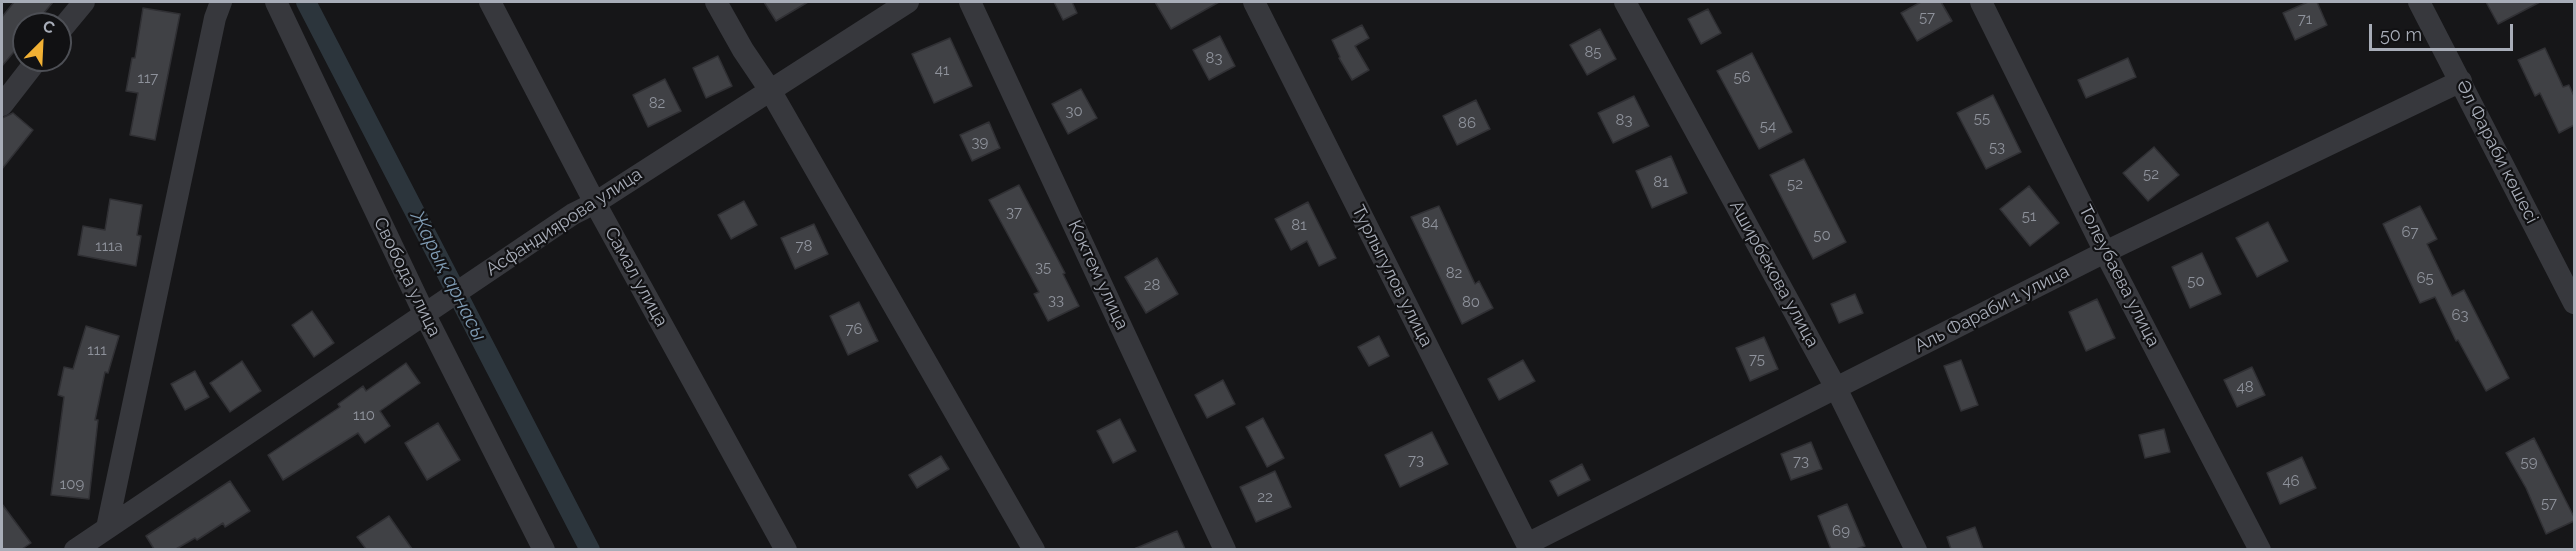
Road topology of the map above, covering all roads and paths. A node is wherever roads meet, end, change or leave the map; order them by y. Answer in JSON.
{"nodes":[{"id":1,"x":84,"y":2,"type":"edge"},
{"id":2,"x":221,"y":2,"type":"edge"},
{"id":3,"x":276,"y":2,"type":"edge"},
{"id":4,"x":490,"y":2,"type":"edge"},
{"id":5,"x":716,"y":2,"type":"edge"},
{"id":6,"x":908,"y":2,"type":"edge"},
{"id":7,"x":970,"y":2,"type":"edge"},
{"id":8,"x":1254,"y":2,"type":"edge"},
{"id":9,"x":1625,"y":2,"type":"edge"},
{"id":10,"x":1981,"y":2,"type":"edge"},
{"id":11,"x":2419,"y":2,"type":"edge"},
{"id":12,"x":72,"y":16,"type":"edge"},
{"id":13,"x":28,"y":72,"type":"edge"},
{"id":14,"x":2461,"y":81,"type":"junction"},
{"id":15,"x":770,"y":90,"type":"junction"},
{"id":16,"x":2,"y":105,"type":"edge"},
{"id":17,"x":595,"y":202,"type":"junction"},
{"id":18,"x":2105,"y":252,"type":"junction"},
{"id":19,"x":2574,"y":303,"type":"edge"},
{"id":20,"x":424,"y":313,"type":"junction"},
{"id":21,"x":1836,"y":388,"type":"junction"},
{"id":22,"x":107,"y":528,"type":"junction"},
{"id":23,"x":1528,"y":547,"type":"edge"},
{"id":24,"x":75,"y":549,"type":"edge"},
{"id":25,"x":544,"y":549,"type":"edge"},
{"id":26,"x":786,"y":549,"type":"edge"},
{"id":27,"x":1034,"y":549,"type":"edge"},
{"id":28,"x":1225,"y":549,"type":"edge"},
{"id":29,"x":1916,"y":549,"type":"edge"},
{"id":30,"x":2260,"y":549,"type":"edge"}],
"edges":[{"from":1,"to":12,"type":"street"},
{"from":2,"to":22,"type":"street"},
{"from":3,"to":20,"type":"street","name":"Свобода улица"},
{"from":4,"to":17,"type":"street","name":"Самал улица"},
{"from":5,"to":15,"type":"street"},
{"from":6,"to":15,"type":"street","name":"Асфандиярова улица"},
{"from":7,"to":28,"type":"street","name":"Коктем улица"},
{"from":8,"to":23,"type":"street","name":"Турлыгулов улица"},
{"from":9,"to":21,"type":"street","name":"Аширбекова улица"},
{"from":10,"to":18,"type":"street","name":"Толеубаева улица"},
{"from":11,"to":14,"type":"street","name":"Әл Фараби көшесі"},
{"from":13,"to":16,"type":"street"},
{"from":14,"to":18,"type":"street","name":"Аль Фараби 1 улица"},
{"from":14,"to":19,"type":"street","name":"Әл Фараби көшесі"},
{"from":15,"to":17,"type":"street","name":"Асфандиярова улица"},
{"from":15,"to":27,"type":"street"},
{"from":17,"to":20,"type":"street","name":"Асфандиярова улица"},
{"from":17,"to":26,"type":"street","name":"Самал улица"},
{"from":18,"to":21,"type":"street","name":"Аль Фараби 1 улица"},
{"from":18,"to":30,"type":"street","name":"Толеубаева улица"},
{"from":20,"to":22,"type":"street","name":"Асфандиярова улица"},
{"from":20,"to":25,"type":"street","name":"Свобода улица"},
{"from":21,"to":23,"type":"street","name":"Аль Фараби 1 улица"},
{"from":21,"to":29,"type":"street","name":"Аширбекова улица"},
{"from":22,"to":24,"type":"street","name":"Асфандиярова улица"}]}
